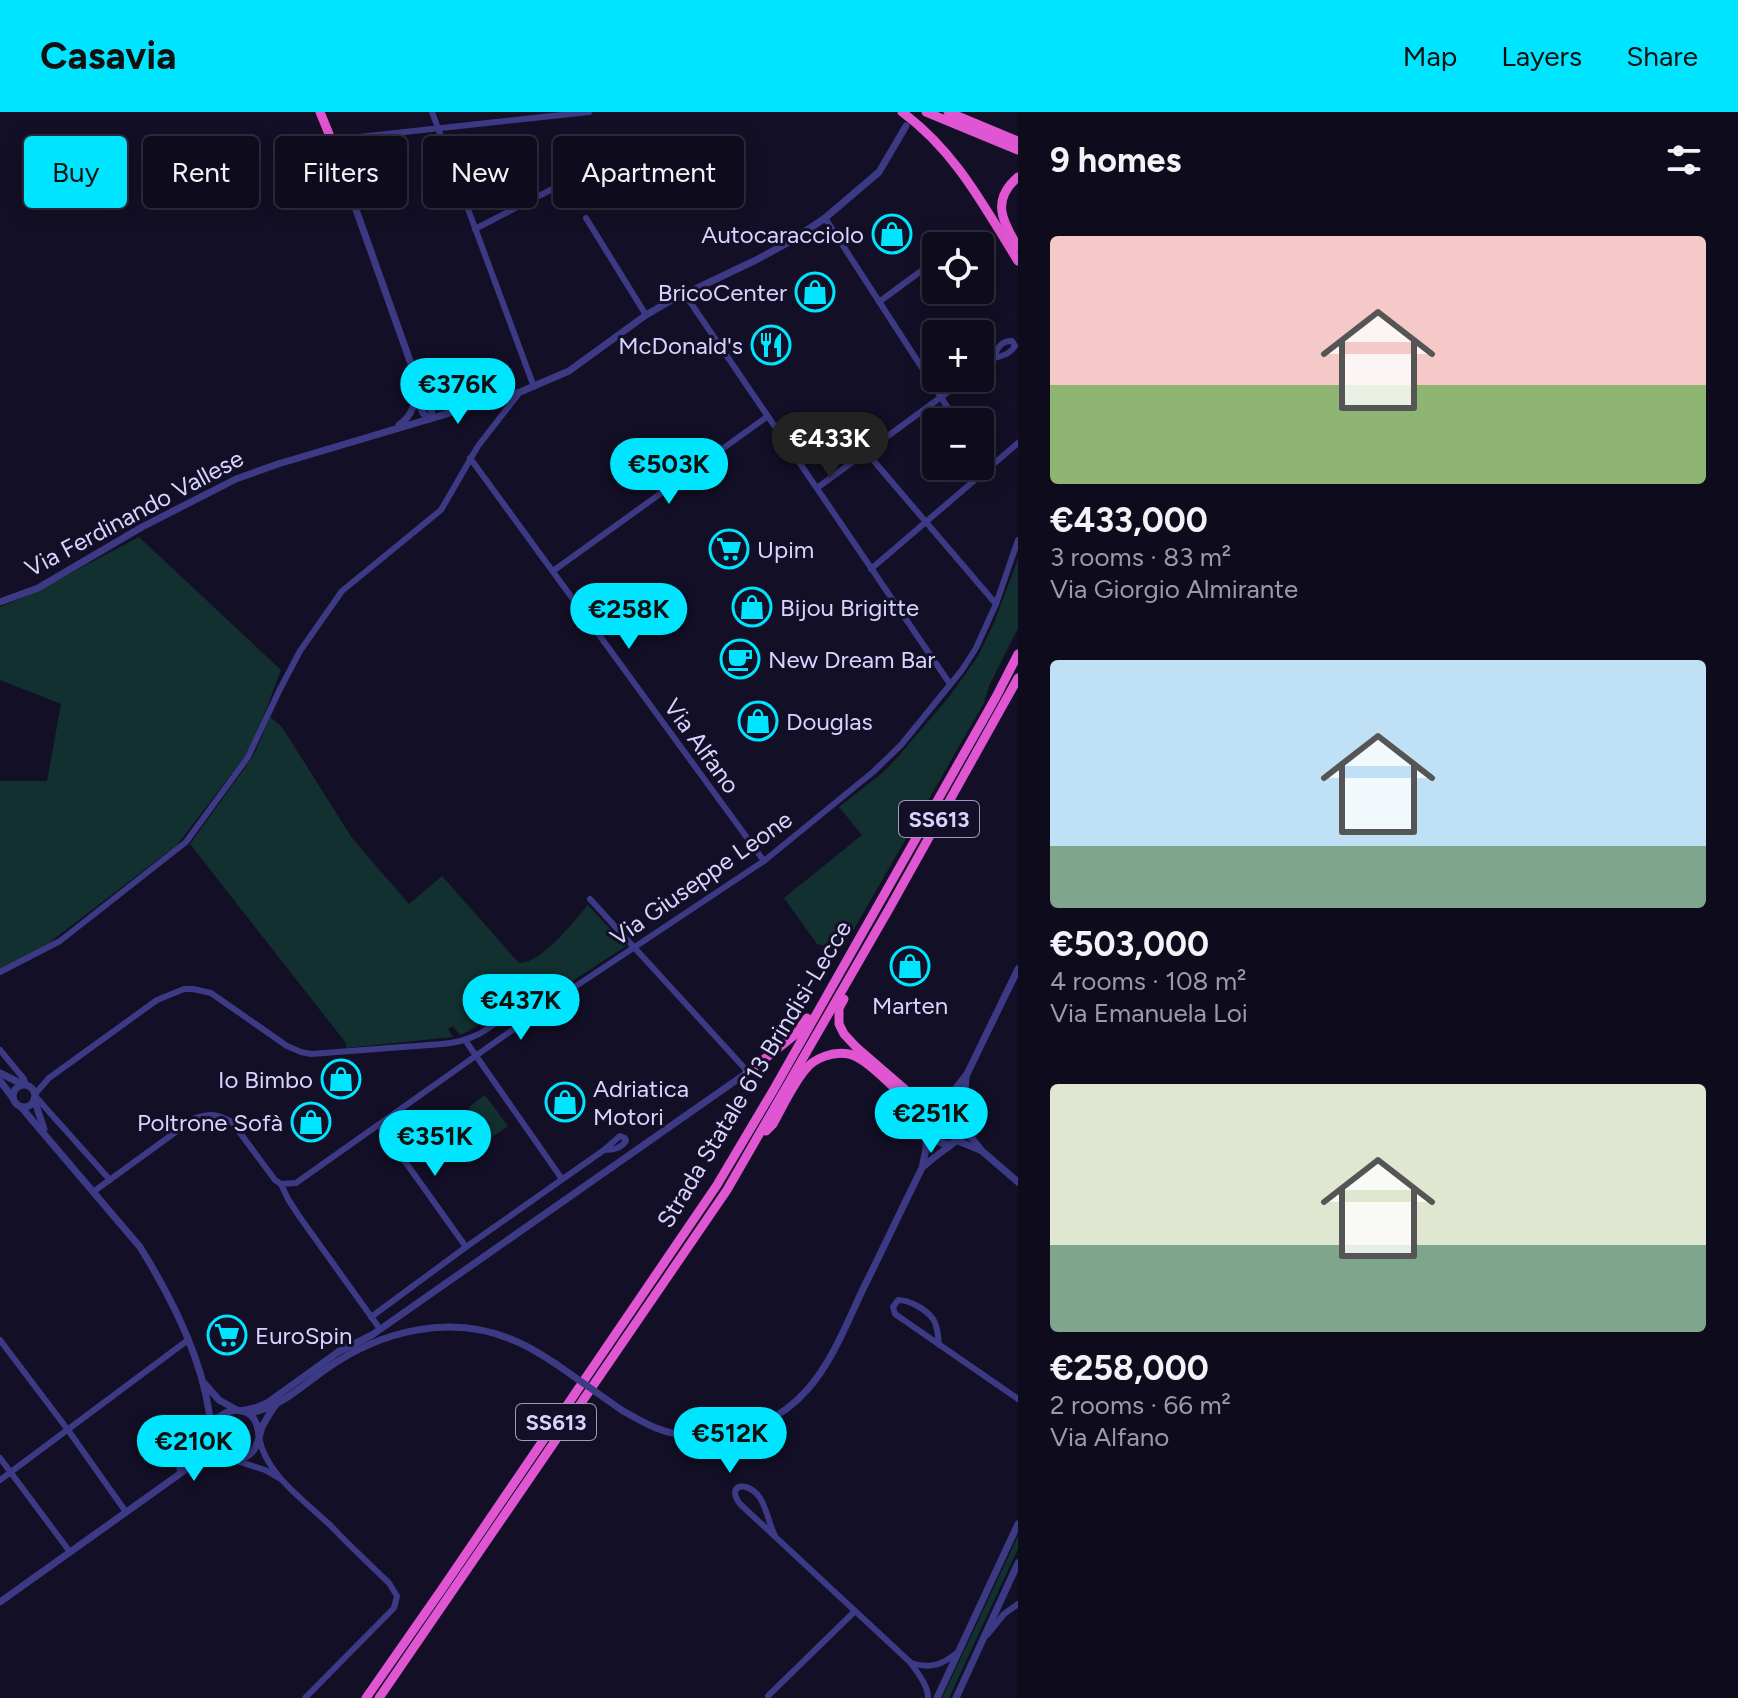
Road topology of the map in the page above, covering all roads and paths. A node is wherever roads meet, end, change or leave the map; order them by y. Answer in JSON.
{"nodes":[{"id":1,"x":322,"y":112,"type":"edge"},
{"id":2,"x":432,"y":112,"type":"edge"},
{"id":3,"x":589,"y":112,"type":"edge"},
{"id":4,"x":902,"y":112,"type":"edge"},
{"id":5,"x":926,"y":112,"type":"edge"},
{"id":6,"x":948,"y":112,"type":"edge"},
{"id":7,"x":906,"y":126,"type":"dead end"},
{"id":8,"x":438,"y":129,"type":"junction"},
{"id":9,"x":330,"y":136,"type":"edge"},
{"id":10,"x":344,"y":136,"type":"edge"},
{"id":11,"x":1018,"y":141,"type":"edge"},
{"id":12,"x":1018,"y":150,"type":"edge"},
{"id":13,"x":1018,"y":177,"type":"edge"},
{"id":14,"x":553,"y":189,"type":"edge"},
{"id":15,"x":355,"y":208,"type":"edge"},
{"id":16,"x":586,"y":218,"type":"dead end"},
{"id":17,"x":825,"y":218,"type":"junction"},
{"id":18,"x":475,"y":229,"type":"junction"},
{"id":19,"x":1018,"y":247,"type":"edge"},
{"id":20,"x":1018,"y":261,"type":"edge"},
{"id":21,"x":922,"y":270,"type":"edge"},
{"id":22,"x":684,"y":293,"type":"junction"},
{"id":23,"x":879,"y":302,"type":"junction"},
{"id":24,"x":646,"y":315,"type":"junction"},
{"id":25,"x":418,"y":386,"type":"junction"},
{"id":26,"x":534,"y":387,"type":"junction"},
{"id":27,"x":520,"y":392,"type":"junction"},
{"id":28,"x":948,"y":392,"type":"edge"},
{"id":29,"x":941,"y":397,"type":"junction"},
{"id":30,"x":477,"y":404,"type":"junction"},
{"id":31,"x":948,"y":408,"type":"edge"},
{"id":32,"x":768,"y":416,"type":"junction"},
{"id":33,"x":429,"y":419,"type":"junction"},
{"id":34,"x":391,"y":431,"type":"junction"},
{"id":35,"x":1018,"y":443,"type":"edge"},
{"id":36,"x":867,"y":453,"type":"junction"},
{"id":37,"x":470,"y":458,"type":"junction"},
{"id":38,"x":994,"y":465,"type":"edge"},
{"id":39,"x":976,"y":480,"type":"edge"},
{"id":40,"x":817,"y":488,"type":"junction"},
{"id":41,"x":926,"y":522,"type":"junction"},
{"id":42,"x":1018,"y":540,"type":"edge"},
{"id":43,"x":871,"y":569,"type":"junction"},
{"id":44,"x":553,"y":571,"type":"junction"},
{"id":45,"x":0,"y":602,"type":"edge"},
{"id":46,"x":996,"y":604,"type":"junction"},
{"id":47,"x":1018,"y":645,"type":"edge"},
{"id":48,"x":1018,"y":654,"type":"edge"},
{"id":49,"x":1018,"y":678,"type":"edge"},
{"id":50,"x":950,"y":684,"type":"junction"},
{"id":51,"x":996,"y":697,"type":"junction"},
{"id":52,"x":764,"y":861,"type":"junction"},
{"id":53,"x":590,"y":899,"type":"dead end"},
{"id":54,"x":889,"y":909,"type":"junction"},
{"id":55,"x":855,"y":945,"type":"junction"},
{"id":56,"x":634,"y":947,"type":"junction"},
{"id":57,"x":1018,"y":969,"type":"edge"},
{"id":58,"x":0,"y":972,"type":"edge"},
{"id":59,"x":549,"y":1004,"type":"junction"},
{"id":60,"x":465,"y":1040,"type":"junction"},
{"id":61,"x":0,"y":1050,"type":"edge"},
{"id":62,"x":476,"y":1056,"type":"junction"},
{"id":63,"x":748,"y":1072,"type":"junction"},
{"id":64,"x":0,"y":1073,"type":"edge"},
{"id":65,"x":967,"y":1074,"type":"junction"},
{"id":66,"x":49,"y":1078,"type":"junction"},
{"id":67,"x":0,"y":1081,"type":"edge"},
{"id":68,"x":26,"y":1085,"type":"junction"},
{"id":69,"x":35,"y":1096,"type":"junction"},
{"id":70,"x":13,"y":1098,"type":"junction"},
{"id":71,"x":939,"y":1106,"type":"junction"},
{"id":72,"x":21,"y":1107,"type":"junction"},
{"id":73,"x":964,"y":1113,"type":"junction"},
{"id":74,"x":379,"y":1125,"type":"junction"},
{"id":75,"x":928,"y":1127,"type":"junction"},
{"id":76,"x":966,"y":1131,"type":"junction"},
{"id":77,"x":755,"y":1142,"type":"junction"},
{"id":78,"x":956,"y":1142,"type":"junction"},
{"id":79,"x":53,"y":1145,"type":"junction"},
{"id":80,"x":604,"y":1150,"type":"dead end"},
{"id":81,"x":982,"y":1151,"type":"junction"},
{"id":82,"x":922,"y":1168,"type":"junction"},
{"id":83,"x":562,"y":1179,"type":"junction"},
{"id":84,"x":110,"y":1180,"type":"junction"},
{"id":85,"x":1018,"y":1182,"type":"edge"},
{"id":86,"x":281,"y":1184,"type":"junction"},
{"id":87,"x":93,"y":1192,"type":"junction"},
{"id":88,"x":466,"y":1247,"type":"junction"},
{"id":89,"x":371,"y":1317,"type":"junction"},
{"id":90,"x":380,"y":1329,"type":"junction"},
{"id":91,"x":0,"y":1340,"type":"edge"},
{"id":92,"x":188,"y":1340,"type":"junction"},
{"id":93,"x":939,"y":1345,"type":"junction"},
{"id":94,"x":198,"y":1369,"type":"junction"},
{"id":95,"x":1018,"y":1399,"type":"edge"},
{"id":96,"x":279,"y":1402,"type":"junction"},
{"id":97,"x":241,"y":1411,"type":"junction"},
{"id":98,"x":68,"y":1430,"type":"junction"},
{"id":99,"x":211,"y":1433,"type":"junction"},
{"id":100,"x":259,"y":1437,"type":"junction"},
{"id":101,"x":0,"y":1458,"type":"edge"},
{"id":102,"x":227,"y":1458,"type":"junction"},
{"id":103,"x":11,"y":1472,"type":"junction"},
{"id":104,"x":0,"y":1480,"type":"edge"},
{"id":105,"x":285,"y":1482,"type":"junction"},
{"id":106,"x":157,"y":1489,"type":"junction"},
{"id":107,"x":126,"y":1512,"type":"junction"},
{"id":108,"x":1018,"y":1524,"type":"edge"},
{"id":109,"x":775,"y":1536,"type":"junction"},
{"id":110,"x":70,"y":1552,"type":"junction"},
{"id":111,"x":1018,"y":1563,"type":"edge"},
{"id":112,"x":0,"y":1602,"type":"edge"},
{"id":113,"x":1018,"y":1604,"type":"edge"},
{"id":114,"x":855,"y":1611,"type":"junction"},
{"id":115,"x":983,"y":1641,"type":"junction"},
{"id":116,"x":958,"y":1652,"type":"junction"},
{"id":117,"x":911,"y":1663,"type":"junction"},
{"id":118,"x":768,"y":1696,"type":"edge"},
{"id":119,"x":305,"y":1698,"type":"edge"},
{"id":120,"x":366,"y":1698,"type":"edge"},
{"id":121,"x":379,"y":1698,"type":"edge"},
{"id":122,"x":928,"y":1698,"type":"edge"},
{"id":123,"x":937,"y":1698,"type":"edge"},
{"id":124,"x":956,"y":1698,"type":"edge"}],
"edges":[{"from":1,"to":9,"type":"highway"},
{"from":2,"to":8,"type":"street"},
{"from":3,"to":8,"type":"street"},
{"from":4,"to":20,"type":"highway"},
{"from":5,"to":12,"type":"highway"},
{"from":6,"to":11,"type":"highway"},
{"from":7,"to":17,"type":"street","name":"Via Ferdinando Vallese"},
{"from":8,"to":10,"type":"street"},
{"from":8,"to":18,"type":"street"},
{"from":13,"to":19,"type":"highway"},
{"from":14,"to":18,"type":"street"},
{"from":15,"to":25,"type":"street"},
{"from":16,"to":24,"type":"street"},
{"from":17,"to":22,"type":"street","name":"Via Ferdinando Vallese"},
{"from":17,"to":23,"type":"street"},
{"from":18,"to":26,"type":"street"},
{"from":21,"to":23,"type":"street"},
{"from":22,"to":24,"type":"street","name":"Via Ferdinando Vallese"},
{"from":22,"to":32,"type":"street"},
{"from":23,"to":29,"type":"street"},
{"from":24,"to":26,"type":"street","name":"Via Ferdinando Vallese"},
{"from":25,"to":30,"type":"street"},
{"from":25,"to":33,"type":"street"},
{"from":25,"to":34,"type":"street"},
{"from":26,"to":27,"type":"street","name":"Via Ferdinando Vallese"},
{"from":27,"to":30,"type":"street","name":"Via Ferdinando Vallese"},
{"from":27,"to":37,"type":"street"},
{"from":28,"to":29,"type":"street"},
{"from":29,"to":31,"type":"street"},
{"from":29,"to":36,"type":"street"},
{"from":30,"to":33,"type":"street","name":"Via Ferdinando Vallese"},
{"from":32,"to":40,"type":"street"},
{"from":32,"to":44,"type":"street"},
{"from":33,"to":34,"type":"street","name":"Via Ferdinando Vallese"},
{"from":34,"to":45,"type":"street","name":"Via Ferdinando Vallese"},
{"from":35,"to":38,"type":"street"},
{"from":36,"to":40,"type":"street"},
{"from":36,"to":41,"type":"street"},
{"from":37,"to":44,"type":"street","name":"Via Alfano"},
{"from":37,"to":58,"type":"street"},
{"from":39,"to":41,"type":"street"},
{"from":40,"to":43,"type":"street"},
{"from":41,"to":43,"type":"street"},
{"from":41,"to":46,"type":"street"},
{"from":42,"to":46,"type":"street","name":"Via Giuseppe Leone"},
{"from":43,"to":50,"type":"street"},
{"from":44,"to":52,"type":"street","name":"Via Alfano"},
{"from":46,"to":50,"type":"street","name":"Via Giuseppe Leone"},
{"from":47,"to":51,"type":"highway"},
{"from":48,"to":51,"type":"highway","name":"Strada Statale 613 Brindisi-Lecce","number":"SS613"},
{"from":49,"to":54,"type":"highway","name":"Strada Statale 613 Brindisi-Lecce","number":"SS613"},
{"from":50,"to":52,"type":"street","name":"Via Giuseppe Leone"},
{"from":51,"to":55,"type":"highway","name":"Strada Statale 613 Brindisi-Lecce","number":"SS613"},
{"from":52,"to":56,"type":"street","name":"Via Giuseppe Leone"},
{"from":53,"to":56,"type":"street"},
{"from":54,"to":71,"type":"highway"},
{"from":54,"to":77,"type":"highway","name":"Strada Statale 613 Brindisi-Lecce","number":"SS613"},
{"from":55,"to":63,"type":"highway"},
{"from":55,"to":120,"type":"highway","name":"Strada Statale 613 Brindisi-Lecce","number":"SS613"},
{"from":56,"to":59,"type":"street","name":"Via Giuseppe Leone"},
{"from":56,"to":63,"type":"street"},
{"from":57,"to":65,"type":"street"},
{"from":59,"to":60,"type":"street"},
{"from":59,"to":62,"type":"street","name":"Via Giuseppe Leone"},
{"from":60,"to":62,"type":"street"},
{"from":60,"to":66,"type":"street"},
{"from":61,"to":68,"type":"street"},
{"from":62,"to":74,"type":"street","name":"Via Giuseppe Leone"},
{"from":62,"to":83,"type":"street"},
{"from":63,"to":90,"type":"street"},
{"from":64,"to":68,"type":"street"},
{"from":65,"to":71,"type":"street"},
{"from":65,"to":73,"type":"street"},
{"from":66,"to":68,"type":"street"},
{"from":66,"to":69,"type":"street"},
{"from":67,"to":70,"type":"street"},
{"from":68,"to":69,"type":"street"},
{"from":68,"to":70,"type":"street"},
{"from":69,"to":72,"type":"street"},
{"from":69,"to":79,"type":"street"},
{"from":69,"to":84,"type":"street"},
{"from":70,"to":72,"type":"street"},
{"from":71,"to":73,"type":"street"},
{"from":71,"to":75,"type":"street"},
{"from":72,"to":79,"type":"street"},
{"from":73,"to":76,"type":"street"},
{"from":74,"to":86,"type":"street","name":"Via Giuseppe Leone"},
{"from":74,"to":88,"type":"street"},
{"from":75,"to":77,"type":"highway"},
{"from":75,"to":78,"type":"street"},
{"from":75,"to":82,"type":"street"},
{"from":76,"to":78,"type":"street"},
{"from":76,"to":81,"type":"street"},
{"from":77,"to":121,"type":"highway","name":"Strada Statale 613 Brindisi-Lecce","number":"SS613"},
{"from":78,"to":81,"type":"street"},
{"from":78,"to":82,"type":"street"},
{"from":79,"to":87,"type":"street"},
{"from":80,"to":83,"type":"street"},
{"from":81,"to":85,"type":"street"},
{"from":82,"to":96,"type":"street","bridge":true},
{"from":83,"to":88,"type":"street"},
{"from":84,"to":86,"type":"street"},
{"from":84,"to":87,"type":"street"},
{"from":86,"to":89,"type":"street"},
{"from":87,"to":92,"type":"street"},
{"from":88,"to":89,"type":"street"},
{"from":89,"to":90,"type":"street"},
{"from":90,"to":97,"type":"street"},
{"from":91,"to":98,"type":"street"},
{"from":92,"to":94,"type":"street"},
{"from":92,"to":98,"type":"street"},
{"from":93,"to":93,"type":"street"},
{"from":93,"to":95,"type":"street"},
{"from":94,"to":97,"type":"street"},
{"from":94,"to":99,"type":"street"},
{"from":96,"to":97,"type":"street"},
{"from":96,"to":100,"type":"street"},
{"from":97,"to":99,"type":"street"},
{"from":97,"to":100,"type":"street"},
{"from":98,"to":103,"type":"street"},
{"from":98,"to":107,"type":"street"},
{"from":99,"to":102,"type":"street"},
{"from":99,"to":106,"type":"street"},
{"from":100,"to":102,"type":"street"},
{"from":100,"to":105,"type":"street"},
{"from":101,"to":103,"type":"street"},
{"from":102,"to":105,"type":"street"},
{"from":102,"to":106,"type":"street"},
{"from":103,"to":104,"type":"street"},
{"from":103,"to":110,"type":"street"},
{"from":105,"to":119,"type":"street"},
{"from":106,"to":107,"type":"street"},
{"from":107,"to":110,"type":"street"},
{"from":108,"to":116,"type":"street"},
{"from":109,"to":109,"type":"street"},
{"from":109,"to":114,"type":"street"},
{"from":110,"to":112,"type":"street"},
{"from":111,"to":115,"type":"street"},
{"from":113,"to":115,"type":"street"},
{"from":114,"to":117,"type":"street"},
{"from":114,"to":118,"type":"street"},
{"from":115,"to":124,"type":"street"},
{"from":116,"to":117,"type":"street"},
{"from":116,"to":123,"type":"street"},
{"from":117,"to":122,"type":"street"}]}
